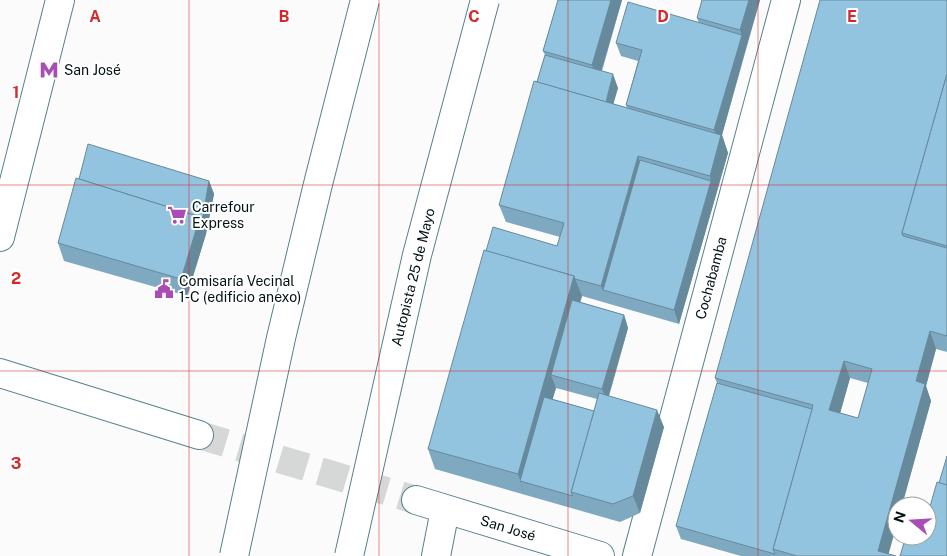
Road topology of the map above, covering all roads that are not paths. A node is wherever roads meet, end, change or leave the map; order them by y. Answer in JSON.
{"nodes":[{"id":1,"x":60,"y":0,"type":"edge"},
{"id":2,"x":365,"y":0,"type":"edge"},
{"id":3,"x":485,"y":0,"type":"edge"},
{"id":4,"x":786,"y":0,"type":"edge"},
{"id":5,"x":0,"y":237,"type":"edge"},
{"id":6,"x":0,"y":373,"type":"edge"},
{"id":7,"x":199,"y":435,"type":"tunnel mouth"},
{"id":8,"x":416,"y":500,"type":"tunnel mouth"},
{"id":9,"x":445,"y":510,"type":"junction"},
{"id":10,"x":234,"y":556,"type":"edge"},
{"id":11,"x":349,"y":556,"type":"edge"},
{"id":12,"x":436,"y":556,"type":"edge"},
{"id":13,"x":600,"y":556,"type":"edge"},
{"id":14,"x":637,"y":556,"type":"edge"}],
"edges":[{"from":1,"to":5,"type":"main road"},
{"from":2,"to":10,"type":"main road","bridge":true},
{"from":3,"to":11,"type":"main road","name":"Autopista 25 de Mayo","bridge":true},
{"from":4,"to":14,"type":"main road","name":"Cochabamba"},
{"from":6,"to":7,"type":"main road"},
{"from":8,"to":9,"type":"main road","name":"San José"},
{"from":9,"to":12,"type":"main road"},
{"from":9,"to":13,"type":"main road","name":"San José"}]}
